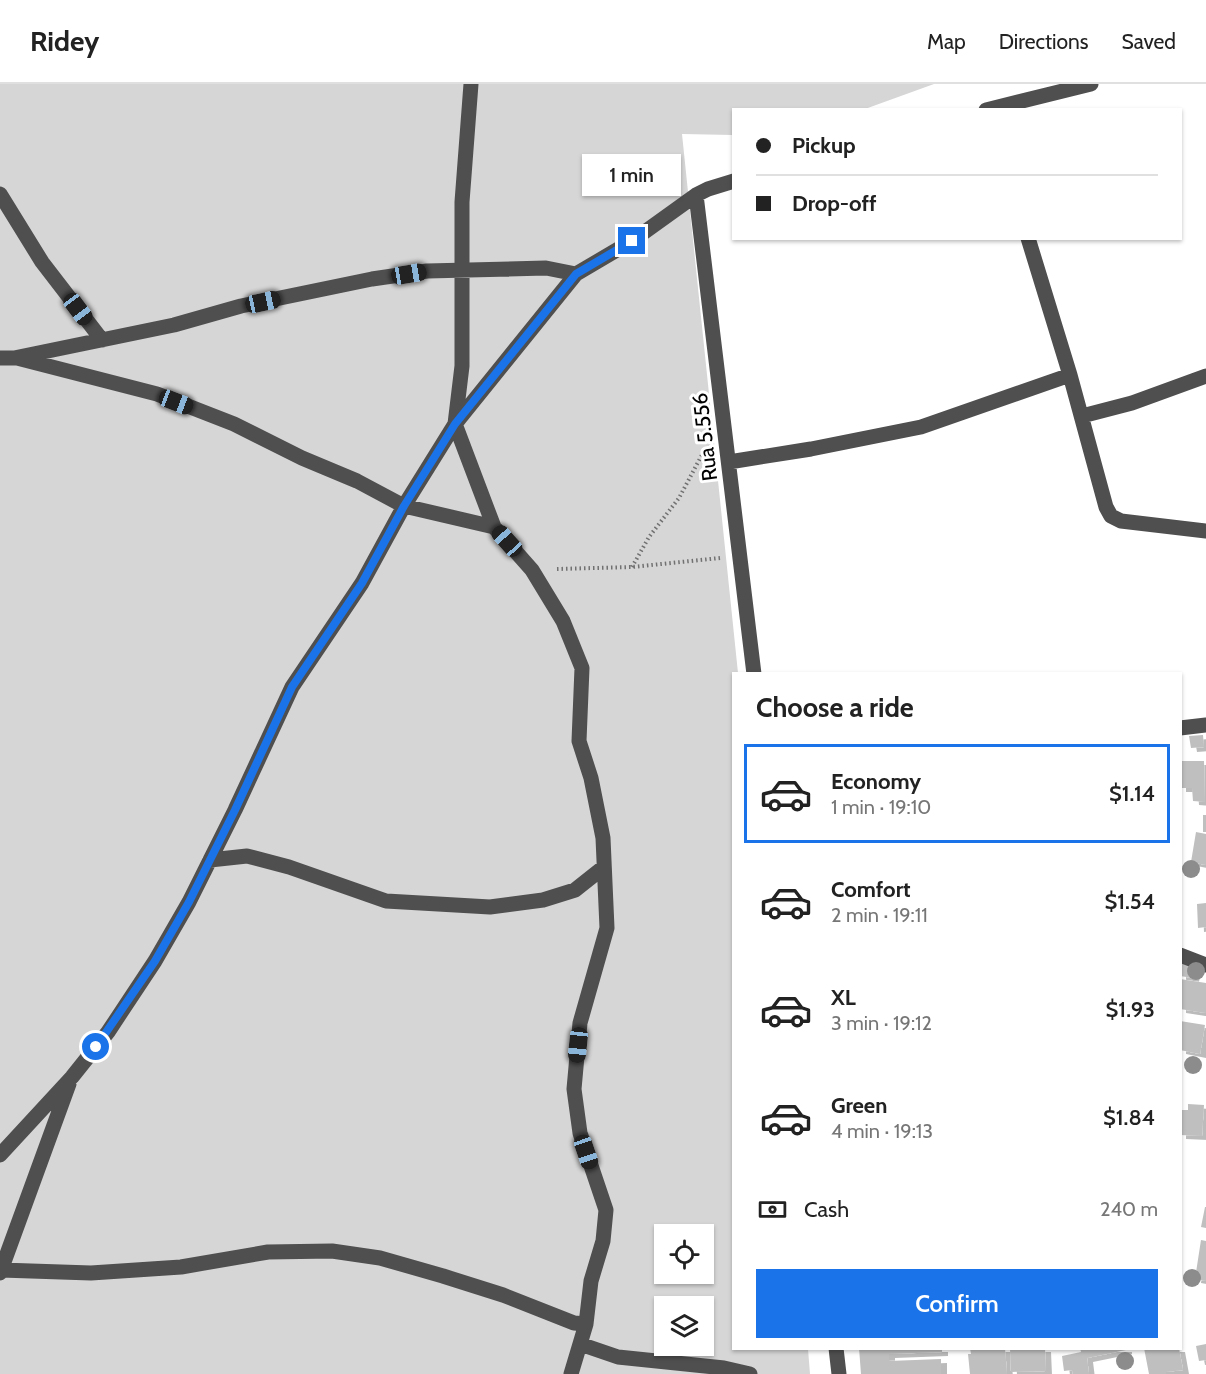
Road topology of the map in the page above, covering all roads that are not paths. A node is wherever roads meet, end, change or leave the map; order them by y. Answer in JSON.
{"nodes":[{"id":1,"x":471,"y":84,"type":"edge"},
{"id":2,"x":1091,"y":84,"type":"edge"},
{"id":3,"x":994,"y":108,"type":"edge"},
{"id":4,"x":732,"y":183,"type":"edge"},
{"id":5,"x":0,"y":194,"type":"edge"},
{"id":6,"x":696,"y":195,"type":"junction"},
{"id":7,"x":1029,"y":240,"type":"edge"},
{"id":8,"x":461,"y":271,"type":"junction"},
{"id":9,"x":576,"y":274,"type":"junction"},
{"id":10,"x":102,"y":340,"type":"junction"},
{"id":11,"x":7,"y":358,"type":"edge"},
{"id":12,"x":1070,"y":375,"type":"junction"},
{"id":13,"x":1206,"y":376,"type":"edge"},
{"id":14,"x":1082,"y":416,"type":"junction"},
{"id":15,"x":455,"y":424,"type":"junction"},
{"id":16,"x":729,"y":462,"type":"junction"},
{"id":17,"x":404,"y":506,"type":"junction"},
{"id":18,"x":494,"y":527,"type":"junction"},
{"id":19,"x":1206,"y":531,"type":"edge"},
{"id":20,"x":754,"y":672,"type":"edge"},
{"id":21,"x":1206,"y":725,"type":"edge"},
{"id":22,"x":1182,"y":728,"type":"edge"},
{"id":23,"x":210,"y":860,"type":"junction"},
{"id":24,"x":604,"y":867,"type":"junction"},
{"id":25,"x":1182,"y":956,"type":"edge"},
{"id":26,"x":1206,"y":965,"type":"edge"},
{"id":27,"x":72,"y":1077,"type":"junction"},
{"id":28,"x":0,"y":1155,"type":"edge"},
{"id":29,"x":1,"y":1272,"type":"edge"},
{"id":30,"x":586,"y":1324,"type":"junction"},
{"id":31,"x":580,"y":1344,"type":"junction"},
{"id":32,"x":836,"y":1350,"type":"edge"},
{"id":33,"x":571,"y":1374,"type":"edge"},
{"id":34,"x":750,"y":1374,"type":"edge"},
{"id":35,"x":839,"y":1374,"type":"edge"}],
"edges":[{"from":1,"to":8,"type":"street"},
{"from":2,"to":3,"type":"street"},
{"from":4,"to":6,"type":"street"},
{"from":5,"to":10,"type":"street"},
{"from":6,"to":9,"type":"street"},
{"from":6,"to":16,"type":"street","name":"Rua 5.556"},
{"from":7,"to":12,"type":"street"},
{"from":8,"to":9,"type":"street"},
{"from":8,"to":10,"type":"street"},
{"from":8,"to":15,"type":"street"},
{"from":9,"to":15,"type":"street"},
{"from":10,"to":11,"type":"street"},
{"from":11,"to":17,"type":"street"},
{"from":12,"to":14,"type":"street"},
{"from":12,"to":16,"type":"street"},
{"from":13,"to":14,"type":"street"},
{"from":14,"to":19,"type":"street"},
{"from":15,"to":17,"type":"street"},
{"from":15,"to":18,"type":"street"},
{"from":16,"to":20,"type":"street","name":"Rua 5.556"},
{"from":17,"to":18,"type":"street"},
{"from":17,"to":23,"type":"street"},
{"from":18,"to":24,"type":"street"},
{"from":21,"to":22,"type":"street"},
{"from":23,"to":24,"type":"street"},
{"from":23,"to":27,"type":"street"},
{"from":24,"to":30,"type":"street"},
{"from":25,"to":26,"type":"street"},
{"from":27,"to":28,"type":"street"},
{"from":27,"to":29,"type":"street"},
{"from":29,"to":30,"type":"street"},
{"from":30,"to":31,"type":"street"},
{"from":31,"to":33,"type":"street"},
{"from":31,"to":34,"type":"street"},
{"from":32,"to":35,"type":"street"}]}
